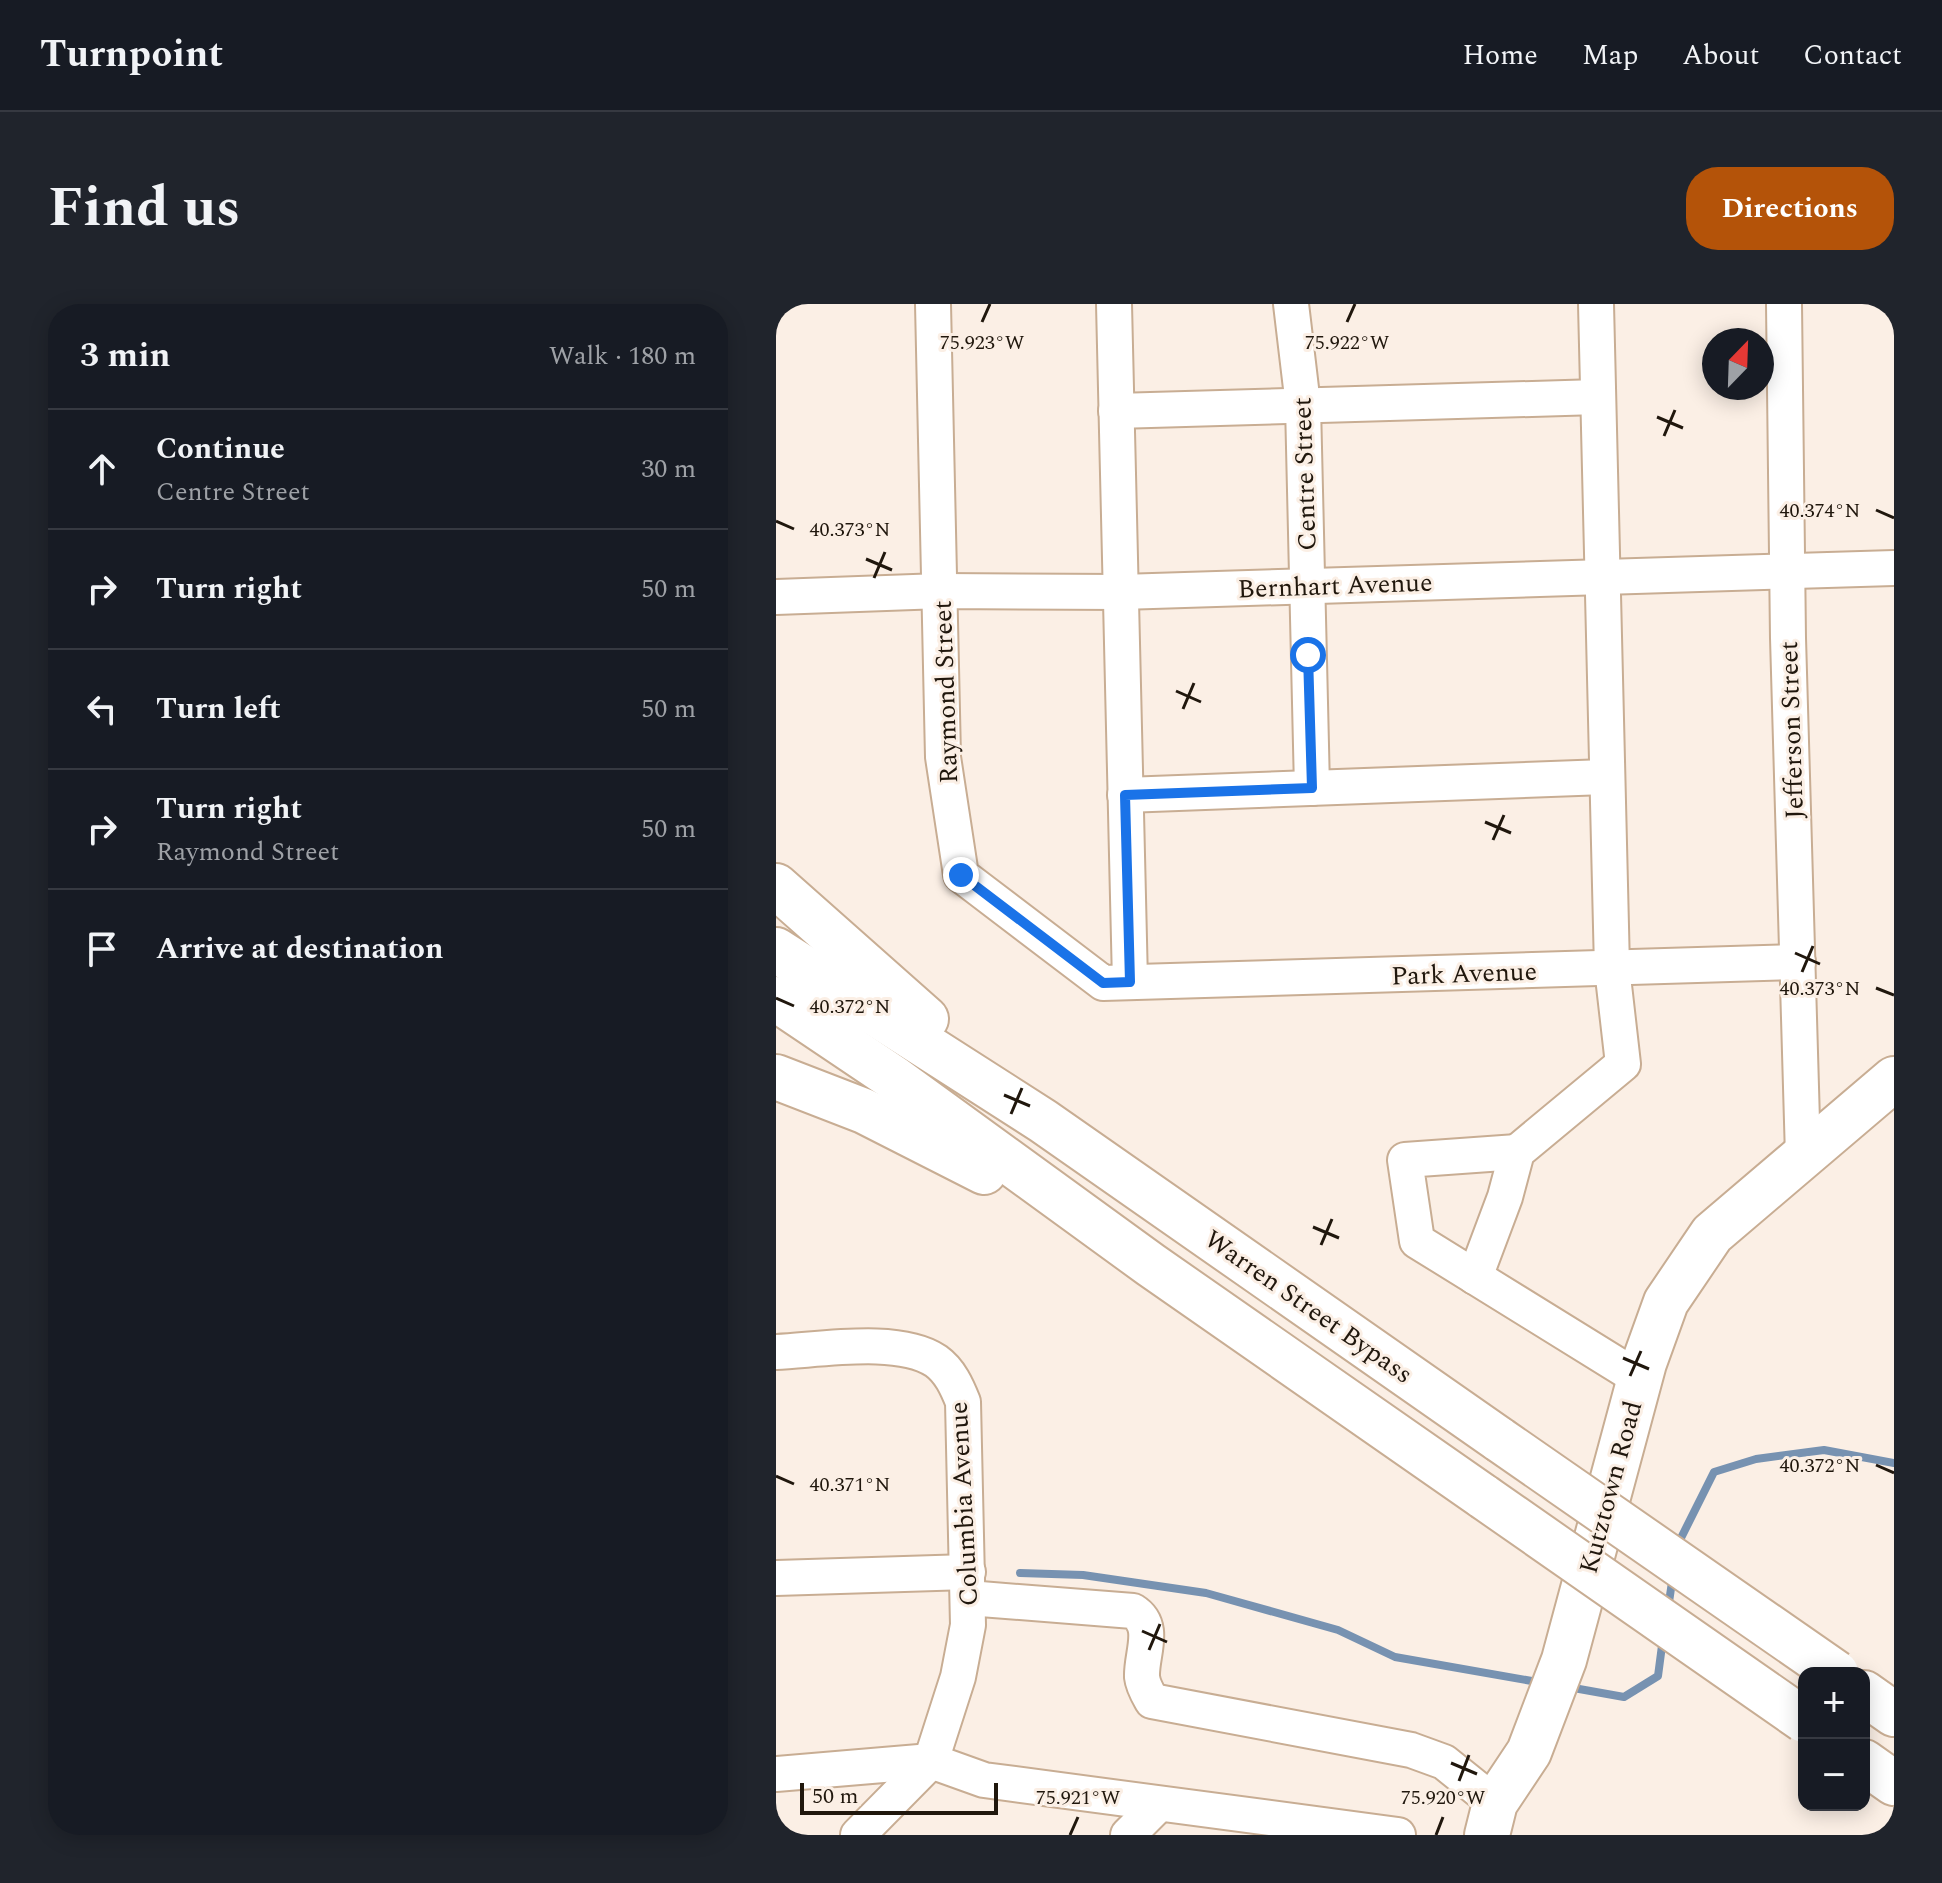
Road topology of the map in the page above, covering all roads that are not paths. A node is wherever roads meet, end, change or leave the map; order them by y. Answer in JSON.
{"nodes":[{"id":1,"x":933,"y":304,"type":"edge"},
{"id":2,"x":1114,"y":304,"type":"edge"},
{"id":3,"x":1291,"y":304,"type":"edge"},
{"id":4,"x":1596,"y":304,"type":"edge"},
{"id":5,"x":1784,"y":304,"type":"edge"},
{"id":6,"x":1598,"y":397,"type":"junction"},
{"id":7,"x":1303,"y":405,"type":"junction"},
{"id":8,"x":1116,"y":411,"type":"junction"},
{"id":9,"x":1894,"y":568,"type":"edge"},
{"id":10,"x":1788,"y":571,"type":"junction"},
{"id":11,"x":1600,"y":577,"type":"junction"},
{"id":12,"x":1308,"y":586,"type":"junction"},
{"id":13,"x":941,"y":591,"type":"junction"},
{"id":14,"x":1121,"y":592,"type":"junction"},
{"id":15,"x":776,"y":597,"type":"edge"},
{"id":16,"x":1605,"y":777,"type":"junction"},
{"id":17,"x":1312,"y":788,"type":"junction"},
{"id":18,"x":1125,"y":795,"type":"junction"},
{"id":19,"x":776,"y":886,"type":"edge"},
{"id":20,"x":776,"y":950,"type":"edge"},
{"id":21,"x":1798,"y":962,"type":"junction"},
{"id":22,"x":1612,"y":968,"type":"junction"},
{"id":23,"x":1130,"y":982,"type":"junction"},
{"id":24,"x":776,"y":999,"type":"edge"},
{"id":25,"x":776,"y":1077,"type":"edge"},
{"id":26,"x":1894,"y":1079,"type":"edge"},
{"id":27,"x":1043,"y":1121,"type":"junction"},
{"id":28,"x":1517,"y":1152,"type":"junction"},
{"id":29,"x":1803,"y":1156,"type":"junction"},
{"id":30,"x":1151,"y":1265,"type":"junction"},
{"id":31,"x":1475,"y":1277,"type":"junction"},
{"id":32,"x":776,"y":1352,"type":"edge"},
{"id":33,"x":1640,"y":1379,"type":"junction"},
{"id":34,"x":776,"y":1578,"type":"edge"},
{"id":35,"x":968,"y":1598,"type":"junction"},
{"id":36,"x":1827,"y":1667,"type":"edge"},
{"id":37,"x":1870,"y":1697,"type":"edge"},
{"id":38,"x":1894,"y":1714,"type":"edge"},
{"id":39,"x":1798,"y":1716,"type":"edge"},
{"id":40,"x":931,"y":1761,"type":"junction"},
{"id":41,"x":1870,"y":1766,"type":"edge"},
{"id":42,"x":776,"y":1774,"type":"edge"},
{"id":43,"x":1894,"y":1783,"type":"edge"},
{"id":44,"x":1159,"y":1804,"type":"junction"},
{"id":45,"x":1491,"y":1819,"type":"edge"},
{"id":46,"x":858,"y":1835,"type":"edge"},
{"id":47,"x":1128,"y":1835,"type":"edge"},
{"id":48,"x":1390,"y":1835,"type":"edge"}],
"edges":[{"from":1,"to":13,"type":"street","name":"Raymond Street"},
{"from":2,"to":8,"type":"street"},
{"from":3,"to":7,"type":"street","name":"Centre Street"},
{"from":4,"to":6,"type":"street"},
{"from":5,"to":10,"type":"street","name":"Jefferson Street"},
{"from":6,"to":7,"type":"street"},
{"from":6,"to":11,"type":"street"},
{"from":7,"to":8,"type":"street"},
{"from":7,"to":12,"type":"street","name":"Centre Street"},
{"from":8,"to":14,"type":"street"},
{"from":9,"to":10,"type":"street","name":"Bernhart Avenue"},
{"from":10,"to":11,"type":"street","name":"Bernhart Avenue"},
{"from":10,"to":21,"type":"street","name":"Jefferson Street"},
{"from":11,"to":12,"type":"street","name":"Bernhart Avenue"},
{"from":11,"to":16,"type":"street"},
{"from":12,"to":14,"type":"street","name":"Bernhart Avenue"},
{"from":12,"to":17,"type":"street","name":"Centre Street"},
{"from":13,"to":14,"type":"street","name":"Bernhart Avenue"},
{"from":13,"to":15,"type":"street","name":"Bernhart Avenue"},
{"from":13,"to":23,"type":"street","name":"Raymond Street"},
{"from":14,"to":18,"type":"street"},
{"from":16,"to":17,"type":"street"},
{"from":16,"to":22,"type":"street"},
{"from":17,"to":18,"type":"street"},
{"from":18,"to":23,"type":"street"},
{"from":19,"to":27,"type":"main road"},
{"from":20,"to":27,"type":"main road","name":"Warren Street Bypass"},
{"from":21,"to":22,"type":"street","name":"Park Avenue"},
{"from":21,"to":29,"type":"street","name":"Jefferson Street"},
{"from":22,"to":23,"type":"street","name":"Park Avenue"},
{"from":22,"to":28,"type":"street"},
{"from":24,"to":30,"type":"main road"},
{"from":25,"to":30,"type":"main road"},
{"from":26,"to":29,"type":"main road","name":"Kutztown Road"},
{"from":27,"to":36,"type":"main road","name":"Warren Street Bypass","bridge":true},
{"from":28,"to":31,"type":"street"},
{"from":28,"to":31,"type":"street"},
{"from":29,"to":33,"type":"main road","name":"Kutztown Road"},
{"from":30,"to":39,"type":"main road","bridge":true},
{"from":31,"to":33,"type":"street"},
{"from":32,"to":35,"type":"street","name":"Columbia Avenue"},
{"from":33,"to":45,"type":"main road","name":"Kutztown Road"},
{"from":34,"to":35,"type":"street"},
{"from":35,"to":40,"type":"street","name":"Columbia Avenue"},
{"from":35,"to":45,"type":"street"},
{"from":37,"to":38,"type":"main road"},
{"from":40,"to":42,"type":"street"},
{"from":40,"to":44,"type":"street"},
{"from":40,"to":46,"type":"street"},
{"from":41,"to":43,"type":"main road"},
{"from":44,"to":47,"type":"street"},
{"from":44,"to":48,"type":"street"}]}
